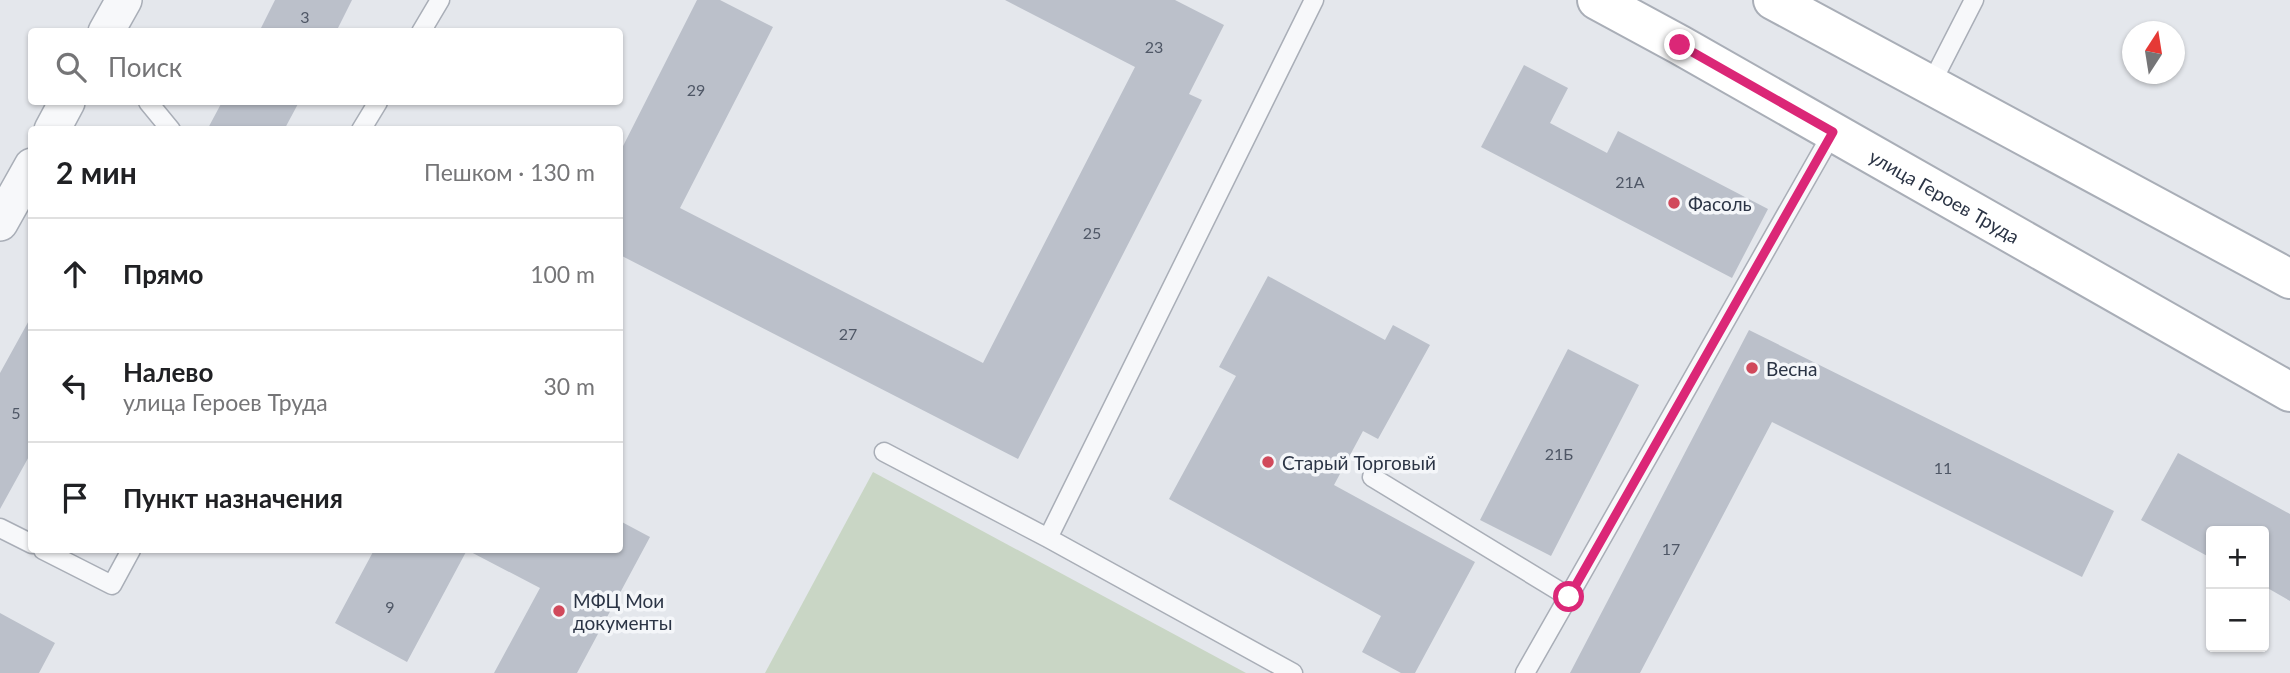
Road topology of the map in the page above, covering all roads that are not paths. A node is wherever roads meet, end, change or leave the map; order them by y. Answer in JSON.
{"nodes":[{"id":1,"x":124,"y":0,"type":"edge"},
{"id":2,"x":440,"y":0,"type":"edge"},
{"id":3,"x":1314,"y":0,"type":"edge"},
{"id":4,"x":1597,"y":0,"type":"edge"},
{"id":5,"x":1773,"y":0,"type":"edge"},
{"id":6,"x":1974,"y":0,"type":"edge"},
{"id":7,"x":108,"y":28,"type":"edge"},
{"id":8,"x":423,"y":28,"type":"edge"},
{"id":9,"x":1931,"y":84,"type":"junction"},
{"id":10,"x":65,"y":105,"type":"edge"},
{"id":11,"x":150,"y":105,"type":"edge"},
{"id":12,"x":376,"y":105,"type":"edge"},
{"id":13,"x":54,"y":126,"type":"edge"},
{"id":14,"x":167,"y":126,"type":"edge"},
{"id":15,"x":363,"y":126,"type":"edge"},
{"id":16,"x":1833,"y":132,"type":"junction"},
{"id":17,"x":28,"y":173,"type":"edge"},
{"id":18,"x":0,"y":223,"type":"edge"},
{"id":19,"x":2290,"y":279,"type":"edge"},
{"id":20,"x":2290,"y":392,"type":"edge"},
{"id":21,"x":884,"y":452,"type":"dead end"},
{"id":22,"x":1372,"y":477,"type":"dead end"},
{"id":23,"x":0,"y":528,"type":"edge"},
{"id":24,"x":1048,"y":538,"type":"junction"},
{"id":25,"x":28,"y":542,"type":"edge"},
{"id":26,"x":49,"y":553,"type":"edge"},
{"id":27,"x":129,"y":553,"type":"edge"},
{"id":28,"x":1569,"y":597,"type":"junction"},
{"id":29,"x":1293,"y":673,"type":"edge"},
{"id":30,"x":1525,"y":673,"type":"edge"}],
"edges":[{"from":1,"to":7,"type":"street"},
{"from":2,"to":8,"type":"lane"},
{"from":3,"to":24,"type":"lane"},
{"from":4,"to":16,"type":"main road","name":"улица Героев Труда"},
{"from":5,"to":9,"type":"main road"},
{"from":6,"to":9,"type":"lane"},
{"from":9,"to":19,"type":"main road"},
{"from":10,"to":13,"type":"street"},
{"from":11,"to":14,"type":"lane"},
{"from":12,"to":15,"type":"lane"},
{"from":16,"to":20,"type":"main road","name":"улица Героев Труда"},
{"from":16,"to":28,"type":"lane"},
{"from":17,"to":18,"type":"street"},
{"from":21,"to":24,"type":"lane"},
{"from":22,"to":28,"type":"lane"},
{"from":23,"to":25,"type":"lane"},
{"from":24,"to":29,"type":"lane"},
{"from":26,"to":27,"type":"lane"},
{"from":28,"to":30,"type":"lane"}]}
